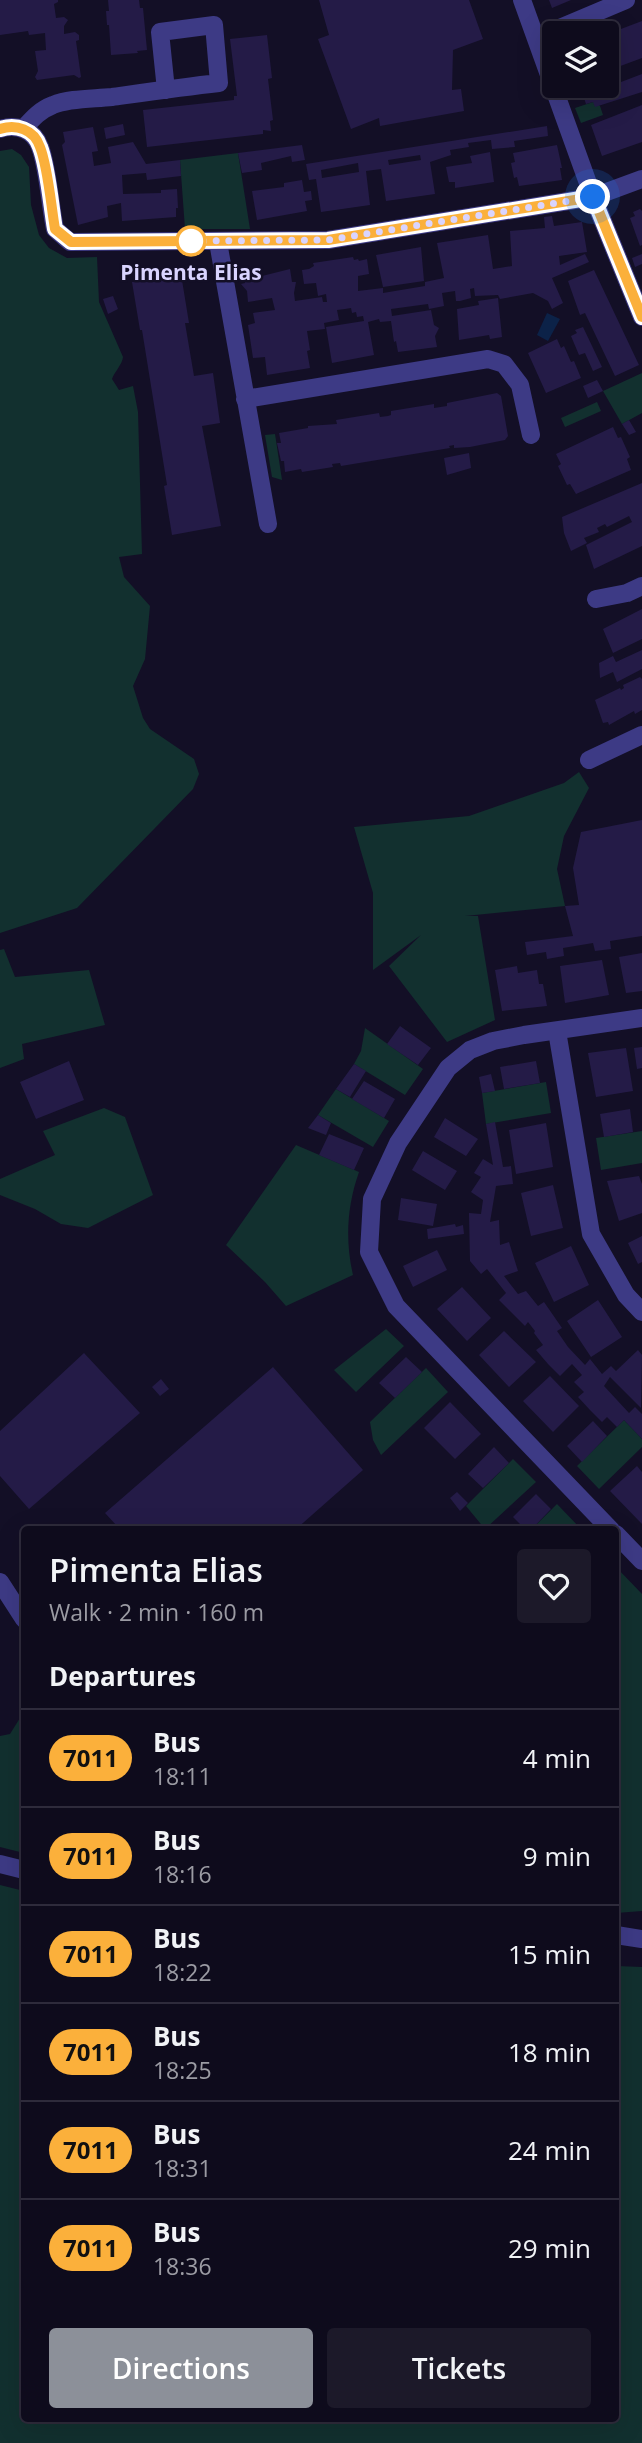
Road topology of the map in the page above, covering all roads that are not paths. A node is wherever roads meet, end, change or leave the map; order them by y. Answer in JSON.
{"nodes":[{"id":1,"x":522,"y":0,"type":"edge"},
{"id":2,"x":626,"y":0,"type":"edge"},
{"id":3,"x":536,"y":38,"type":"junction"},
{"id":4,"x":166,"y":90,"type":"junction"},
{"id":5,"x":24,"y":128,"type":"junction"},
{"id":6,"x":0,"y":129,"type":"edge"},
{"id":7,"x":642,"y":179,"type":"edge"},
{"id":8,"x":593,"y":197,"type":"junction"},
{"id":9,"x":218,"y":242,"type":"junction"},
{"id":10,"x":642,"y":317,"type":"edge"},
{"id":11,"x":245,"y":399,"type":"junction"},
{"id":12,"x":531,"y":435,"type":"dead end"},
{"id":13,"x":268,"y":524,"type":"dead end"},
{"id":14,"x":642,"y":586,"type":"edge"},
{"id":15,"x":596,"y":599,"type":"dead end"},
{"id":16,"x":642,"y":735,"type":"edge"},
{"id":17,"x":589,"y":760,"type":"dead end"},
{"id":18,"x":642,"y":1018,"type":"edge"},
{"id":19,"x":557,"y":1031,"type":"junction"},
{"id":20,"x":642,"y":1312,"type":"edge"},
{"id":21,"x":607,"y":1526,"type":"edge"},
{"id":22,"x":619,"y":1537,"type":"edge"},
{"id":23,"x":642,"y":1561,"type":"edge"},
{"id":24,"x":0,"y":1582,"type":"edge"},
{"id":25,"x":21,"y":1614,"type":"edge"},
{"id":26,"x":0,"y":1864,"type":"edge"},
{"id":27,"x":21,"y":1869,"type":"edge"},
{"id":28,"x":642,"y":1927,"type":"edge"},
{"id":29,"x":619,"y":1929,"type":"edge"},
{"id":30,"x":619,"y":1935,"type":"edge"},
{"id":31,"x":642,"y":1939,"type":"edge"}],
"edges":[{"from":1,"to":3,"type":"street"},
{"from":2,"to":3,"type":"street"},
{"from":3,"to":8,"type":"street"},
{"from":4,"to":4,"type":"street"},
{"from":4,"to":5,"type":"street"},
{"from":5,"to":6,"type":"street"},
{"from":5,"to":9,"type":"street"},
{"from":7,"to":8,"type":"street"},
{"from":8,"to":9,"type":"street"},
{"from":8,"to":10,"type":"street"},
{"from":9,"to":11,"type":"street"},
{"from":11,"to":12,"type":"street"},
{"from":11,"to":13,"type":"street"},
{"from":14,"to":15,"type":"street"},
{"from":16,"to":17,"type":"street"},
{"from":18,"to":19,"type":"street"},
{"from":19,"to":20,"type":"street"},
{"from":19,"to":21,"type":"street"},
{"from":22,"to":23,"type":"street"},
{"from":24,"to":25,"type":"street"},
{"from":26,"to":27,"type":"street"},
{"from":28,"to":29,"type":"street"},
{"from":30,"to":31,"type":"street"}]}
